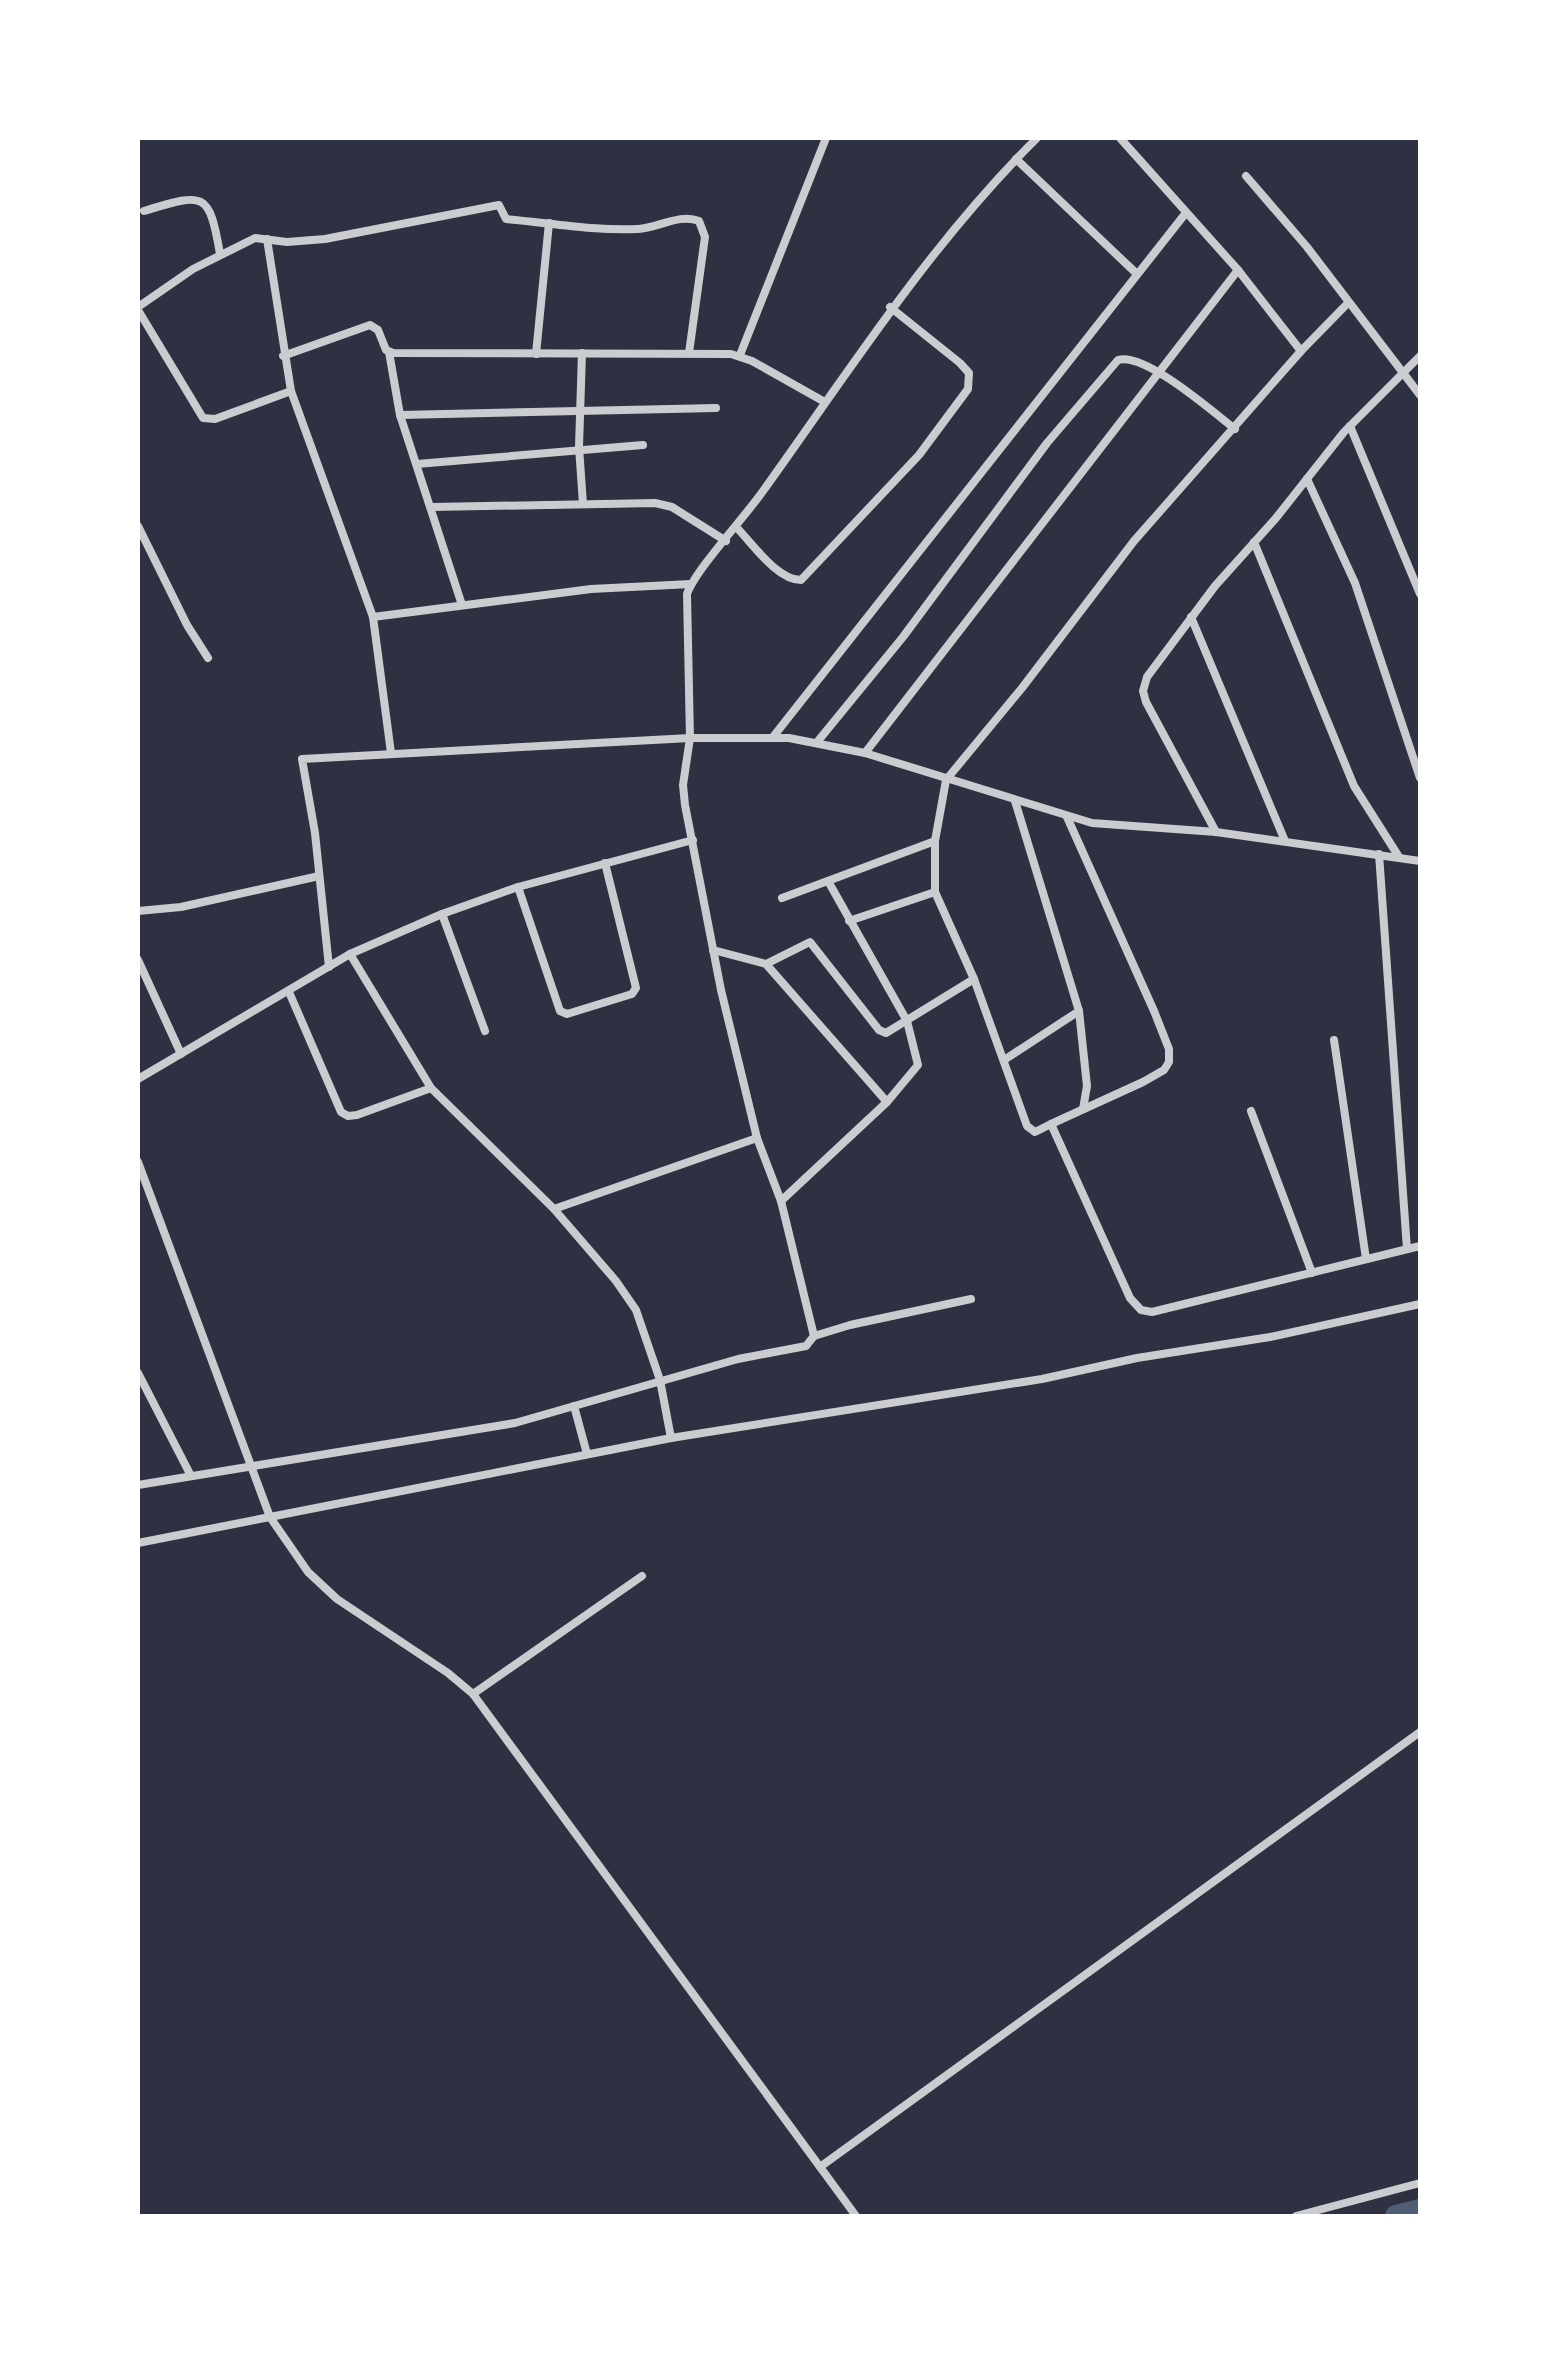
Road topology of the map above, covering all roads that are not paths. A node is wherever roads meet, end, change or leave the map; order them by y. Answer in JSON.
{"nodes":[{"id":1,"x":826,"y":138,"type":"edge"},
{"id":2,"x":1037,"y":138,"type":"edge"},
{"id":3,"x":1120,"y":138,"type":"edge"},
{"id":4,"x":1016,"y":159,"type":"junction"},
{"id":5,"x":1246,"y":176,"type":"dead end"},
{"id":6,"x":144,"y":211,"type":"dead end"},
{"id":7,"x":1185,"y":214,"type":"junction"},
{"id":8,"x":549,"y":223,"type":"junction"},
{"id":9,"x":267,"y":239,"type":"junction"},
{"id":10,"x":220,"y":254,"type":"junction"},
{"id":11,"x":1238,"y":270,"type":"junction"},
{"id":12,"x":1137,"y":274,"type":"junction"},
{"id":13,"x":1347,"y":304,"type":"junction"},
{"id":14,"x":890,"y":307,"type":"junction"},
{"id":15,"x":138,"y":308,"type":"edge"},
{"id":16,"x":1301,"y":351,"type":"junction"},
{"id":17,"x":389,"y":352,"type":"junction"},
{"id":18,"x":582,"y":353,"type":"junction"},
{"id":19,"x":689,"y":353,"type":"junction"},
{"id":20,"x":536,"y":354,"type":"junction"},
{"id":21,"x":740,"y":355,"type":"junction"},
{"id":22,"x":283,"y":356,"type":"junction"},
{"id":23,"x":1420,"y":356,"type":"edge"},
{"id":24,"x":1158,"y":374,"type":"junction"},
{"id":25,"x":1402,"y":375,"type":"junction"},
{"id":26,"x":291,"y":391,"type":"junction"},
{"id":27,"x":1420,"y":395,"type":"edge"},
{"id":28,"x":823,"y":401,"type":"junction"},
{"id":29,"x":716,"y":408,"type":"dead end"},
{"id":30,"x":579,"y":413,"type":"junction"},
{"id":31,"x":400,"y":415,"type":"junction"},
{"id":32,"x":1350,"y":426,"type":"junction"},
{"id":33,"x":1235,"y":429,"type":"junction"},
{"id":34,"x":643,"y":445,"type":"dead end"},
{"id":35,"x":579,"y":447,"type":"junction"},
{"id":36,"x":417,"y":464,"type":"junction"},
{"id":37,"x":1307,"y":479,"type":"junction"},
{"id":38,"x":583,"y":504,"type":"junction"},
{"id":39,"x":432,"y":507,"type":"junction"},
{"id":40,"x":138,"y":526,"type":"edge"},
{"id":41,"x":737,"y":528,"type":"junction"},
{"id":42,"x":726,"y":541,"type":"junction"},
{"id":43,"x":1254,"y":542,"type":"junction"},
{"id":44,"x":691,"y":584,"type":"junction"},
{"id":45,"x":1420,"y":594,"type":"edge"},
{"id":46,"x":462,"y":605,"type":"junction"},
{"id":47,"x":373,"y":617,"type":"junction"},
{"id":48,"x":1191,"y":617,"type":"junction"},
{"id":49,"x":208,"y":658,"type":"dead end"},
{"id":50,"x":773,"y":737,"type":"junction"},
{"id":51,"x":690,"y":738,"type":"junction"},
{"id":52,"x":818,"y":741,"type":"junction"},
{"id":53,"x":391,"y":753,"type":"junction"},
{"id":54,"x":865,"y":753,"type":"junction"},
{"id":55,"x":1420,"y":778,"type":"edge"},
{"id":56,"x":946,"y":780,"type":"junction"},
{"id":57,"x":1015,"y":801,"type":"junction"},
{"id":58,"x":1067,"y":817,"type":"junction"},
{"id":59,"x":1216,"y":832,"type":"junction"},
{"id":60,"x":693,"y":840,"type":"junction"},
{"id":61,"x":935,"y":841,"type":"junction"},
{"id":62,"x":1285,"y":841,"type":"junction"},
{"id":63,"x":1379,"y":854,"type":"junction"},
{"id":64,"x":1399,"y":857,"type":"junction"},
{"id":65,"x":1420,"y":861,"type":"edge"},
{"id":66,"x":605,"y":863,"type":"junction"},
{"id":67,"x":319,"y":876,"type":"junction"},
{"id":68,"x":828,"y":881,"type":"junction"},
{"id":69,"x":518,"y":887,"type":"junction"},
{"id":70,"x":935,"y":892,"type":"junction"},
{"id":71,"x":782,"y":898,"type":"dead end"},
{"id":72,"x":140,"y":909,"type":"edge"},
{"id":73,"x":442,"y":914,"type":"junction"},
{"id":74,"x":849,"y":921,"type":"junction"},
{"id":75,"x":713,"y":950,"type":"junction"},
{"id":76,"x":350,"y":954,"type":"junction"},
{"id":77,"x":138,"y":960,"type":"edge"},
{"id":78,"x":766,"y":964,"type":"junction"},
{"id":79,"x":329,"y":967,"type":"junction"},
{"id":80,"x":974,"y":979,"type":"junction"},
{"id":81,"x":289,"y":992,"type":"junction"},
{"id":82,"x":1079,"y":1011,"type":"junction"},
{"id":83,"x":907,"y":1021,"type":"junction"},
{"id":84,"x":485,"y":1031,"type":"dead end"},
{"id":85,"x":1334,"y":1040,"type":"dead end"},
{"id":86,"x":181,"y":1054,"type":"junction"},
{"id":87,"x":1004,"y":1060,"type":"junction"},
{"id":88,"x":138,"y":1079,"type":"edge"},
{"id":89,"x":431,"y":1088,"type":"junction"},
{"id":90,"x":887,"y":1102,"type":"junction"},
{"id":91,"x":1083,"y":1109,"type":"junction"},
{"id":92,"x":1251,"y":1111,"type":"dead end"},
{"id":93,"x":1051,"y":1124,"type":"junction"},
{"id":94,"x":757,"y":1138,"type":"junction"},
{"id":95,"x":138,"y":1162,"type":"edge"},
{"id":96,"x":781,"y":1201,"type":"junction"},
{"id":97,"x":554,"y":1209,"type":"junction"},
{"id":98,"x":1420,"y":1246,"type":"edge"},
{"id":99,"x":1407,"y":1249,"type":"junction"},
{"id":100,"x":1366,"y":1259,"type":"junction"},
{"id":101,"x":1312,"y":1273,"type":"junction"},
{"id":102,"x":971,"y":1299,"type":"dead end"},
{"id":103,"x":1420,"y":1304,"type":"edge"},
{"id":104,"x":814,"y":1336,"type":"junction"},
{"id":105,"x":138,"y":1373,"type":"edge"},
{"id":106,"x":660,"y":1380,"type":"junction"},
{"id":107,"x":574,"y":1406,"type":"junction"},
{"id":108,"x":671,"y":1438,"type":"junction"},
{"id":109,"x":587,"y":1454,"type":"junction"},
{"id":110,"x":251,"y":1464,"type":"junction"},
{"id":111,"x":190,"y":1474,"type":"junction"},
{"id":112,"x":138,"y":1485,"type":"edge"},
{"id":113,"x":270,"y":1517,"type":"junction"},
{"id":114,"x":138,"y":1543,"type":"edge"},
{"id":115,"x":642,"y":1576,"type":"dead end"},
{"id":116,"x":473,"y":1694,"type":"junction"},
{"id":117,"x":1420,"y":1732,"type":"edge"},
{"id":118,"x":820,"y":2167,"type":"junction"},
{"id":119,"x":1420,"y":2183,"type":"edge"},
{"id":120,"x":856,"y":2216,"type":"edge"},
{"id":121,"x":1296,"y":2216,"type":"edge"}],
"edges":[{"from":1,"to":21,"type":"street"},
{"from":2,"to":4,"type":"street"},
{"from":3,"to":7,"type":"street"},
{"from":4,"to":12,"type":"street"},
{"from":4,"to":14,"type":"street"},
{"from":5,"to":13,"type":"street"},
{"from":6,"to":10,"type":"street"},
{"from":7,"to":11,"type":"street"},
{"from":7,"to":12,"type":"street"},
{"from":8,"to":9,"type":"street"},
{"from":8,"to":19,"type":"street"},
{"from":8,"to":20,"type":"street"},
{"from":9,"to":10,"type":"street"},
{"from":9,"to":22,"type":"street"},
{"from":10,"to":15,"type":"street"},
{"from":11,"to":16,"type":"street"},
{"from":11,"to":24,"type":"street"},
{"from":12,"to":50,"type":"street"},
{"from":13,"to":16,"type":"street"},
{"from":13,"to":25,"type":"street"},
{"from":14,"to":28,"type":"street"},
{"from":14,"to":41,"type":"street"},
{"from":15,"to":26,"type":"street"},
{"from":16,"to":33,"type":"street"},
{"from":17,"to":20,"type":"street"},
{"from":17,"to":22,"type":"street"},
{"from":17,"to":31,"type":"street"},
{"from":18,"to":19,"type":"street"},
{"from":18,"to":20,"type":"street"},
{"from":18,"to":30,"type":"street"},
{"from":19,"to":21,"type":"street"},
{"from":21,"to":28,"type":"street"},
{"from":22,"to":26,"type":"street"},
{"from":23,"to":25,"type":"street"},
{"from":24,"to":33,"type":"street"},
{"from":24,"to":52,"type":"street"},
{"from":24,"to":54,"type":"street"},
{"from":25,"to":27,"type":"street"},
{"from":25,"to":32,"type":"street"},
{"from":26,"to":47,"type":"street"},
{"from":28,"to":41,"type":"street"},
{"from":29,"to":30,"type":"street"},
{"from":30,"to":31,"type":"street"},
{"from":30,"to":35,"type":"street"},
{"from":31,"to":36,"type":"street"},
{"from":32,"to":37,"type":"street"},
{"from":32,"to":45,"type":"street"},
{"from":33,"to":56,"type":"street"},
{"from":34,"to":35,"type":"street"},
{"from":35,"to":36,"type":"street"},
{"from":35,"to":38,"type":"street"},
{"from":36,"to":39,"type":"street"},
{"from":37,"to":43,"type":"street"},
{"from":37,"to":55,"type":"street"},
{"from":38,"to":39,"type":"street"},
{"from":38,"to":42,"type":"street"},
{"from":39,"to":46,"type":"street"},
{"from":40,"to":49,"type":"street"},
{"from":41,"to":42,"type":"street"},
{"from":42,"to":44,"type":"street"},
{"from":43,"to":48,"type":"street"},
{"from":43,"to":64,"type":"street"},
{"from":44,"to":46,"type":"street"},
{"from":44,"to":51,"type":"street"},
{"from":46,"to":47,"type":"street"},
{"from":47,"to":53,"type":"street"},
{"from":48,"to":59,"type":"street"},
{"from":48,"to":62,"type":"street"},
{"from":50,"to":51,"type":"street"},
{"from":50,"to":52,"type":"street"},
{"from":51,"to":53,"type":"street"},
{"from":51,"to":60,"type":"street"},
{"from":52,"to":54,"type":"street"},
{"from":53,"to":67,"type":"street"},
{"from":54,"to":56,"type":"street"},
{"from":56,"to":57,"type":"street"},
{"from":56,"to":61,"type":"street"},
{"from":57,"to":58,"type":"street"},
{"from":57,"to":82,"type":"street"},
{"from":58,"to":59,"type":"street"},
{"from":58,"to":91,"type":"street"},
{"from":59,"to":62,"type":"street"},
{"from":60,"to":66,"type":"street"},
{"from":60,"to":75,"type":"street"},
{"from":61,"to":68,"type":"street"},
{"from":61,"to":70,"type":"street"},
{"from":62,"to":63,"type":"street"},
{"from":63,"to":64,"type":"street"},
{"from":63,"to":99,"type":"street"},
{"from":64,"to":65,"type":"street"},
{"from":66,"to":69,"type":"street"},
{"from":66,"to":69,"type":"street"},
{"from":67,"to":72,"type":"street"},
{"from":67,"to":79,"type":"street"},
{"from":68,"to":71,"type":"street"},
{"from":68,"to":74,"type":"street"},
{"from":69,"to":73,"type":"street"},
{"from":70,"to":74,"type":"street"},
{"from":70,"to":80,"type":"street"},
{"from":73,"to":76,"type":"street"},
{"from":73,"to":84,"type":"street"},
{"from":74,"to":83,"type":"street"},
{"from":75,"to":78,"type":"street"},
{"from":75,"to":94,"type":"street"},
{"from":76,"to":79,"type":"street"},
{"from":76,"to":89,"type":"street"},
{"from":77,"to":86,"type":"street"},
{"from":78,"to":83,"type":"street"},
{"from":78,"to":90,"type":"street"},
{"from":79,"to":81,"type":"street"},
{"from":80,"to":83,"type":"street"},
{"from":80,"to":87,"type":"street"},
{"from":81,"to":86,"type":"street"},
{"from":81,"to":89,"type":"street"},
{"from":82,"to":87,"type":"street"},
{"from":82,"to":91,"type":"street"},
{"from":83,"to":90,"type":"street"},
{"from":85,"to":100,"type":"street"},
{"from":86,"to":88,"type":"street"},
{"from":87,"to":93,"type":"street"},
{"from":89,"to":97,"type":"street"},
{"from":90,"to":96,"type":"street"},
{"from":91,"to":93,"type":"street"},
{"from":92,"to":101,"type":"street"},
{"from":93,"to":101,"type":"street"},
{"from":94,"to":96,"type":"street"},
{"from":94,"to":97,"type":"street"},
{"from":95,"to":110,"type":"street"},
{"from":96,"to":104,"type":"street"},
{"from":97,"to":106,"type":"street"},
{"from":98,"to":99,"type":"street"},
{"from":99,"to":100,"type":"street"},
{"from":100,"to":101,"type":"street"},
{"from":102,"to":104,"type":"street"},
{"from":103,"to":108,"type":"street"},
{"from":104,"to":106,"type":"street"},
{"from":105,"to":111,"type":"street"},
{"from":106,"to":107,"type":"street"},
{"from":106,"to":108,"type":"street"},
{"from":107,"to":109,"type":"street"},
{"from":107,"to":110,"type":"street"},
{"from":108,"to":109,"type":"street"},
{"from":109,"to":113,"type":"street"},
{"from":110,"to":111,"type":"street"},
{"from":110,"to":113,"type":"street"},
{"from":111,"to":112,"type":"street"},
{"from":113,"to":114,"type":"street"},
{"from":113,"to":116,"type":"street"},
{"from":115,"to":116,"type":"street"},
{"from":116,"to":118,"type":"street"},
{"from":117,"to":118,"type":"street"},
{"from":118,"to":120,"type":"street"},
{"from":119,"to":121,"type":"street"}]}
